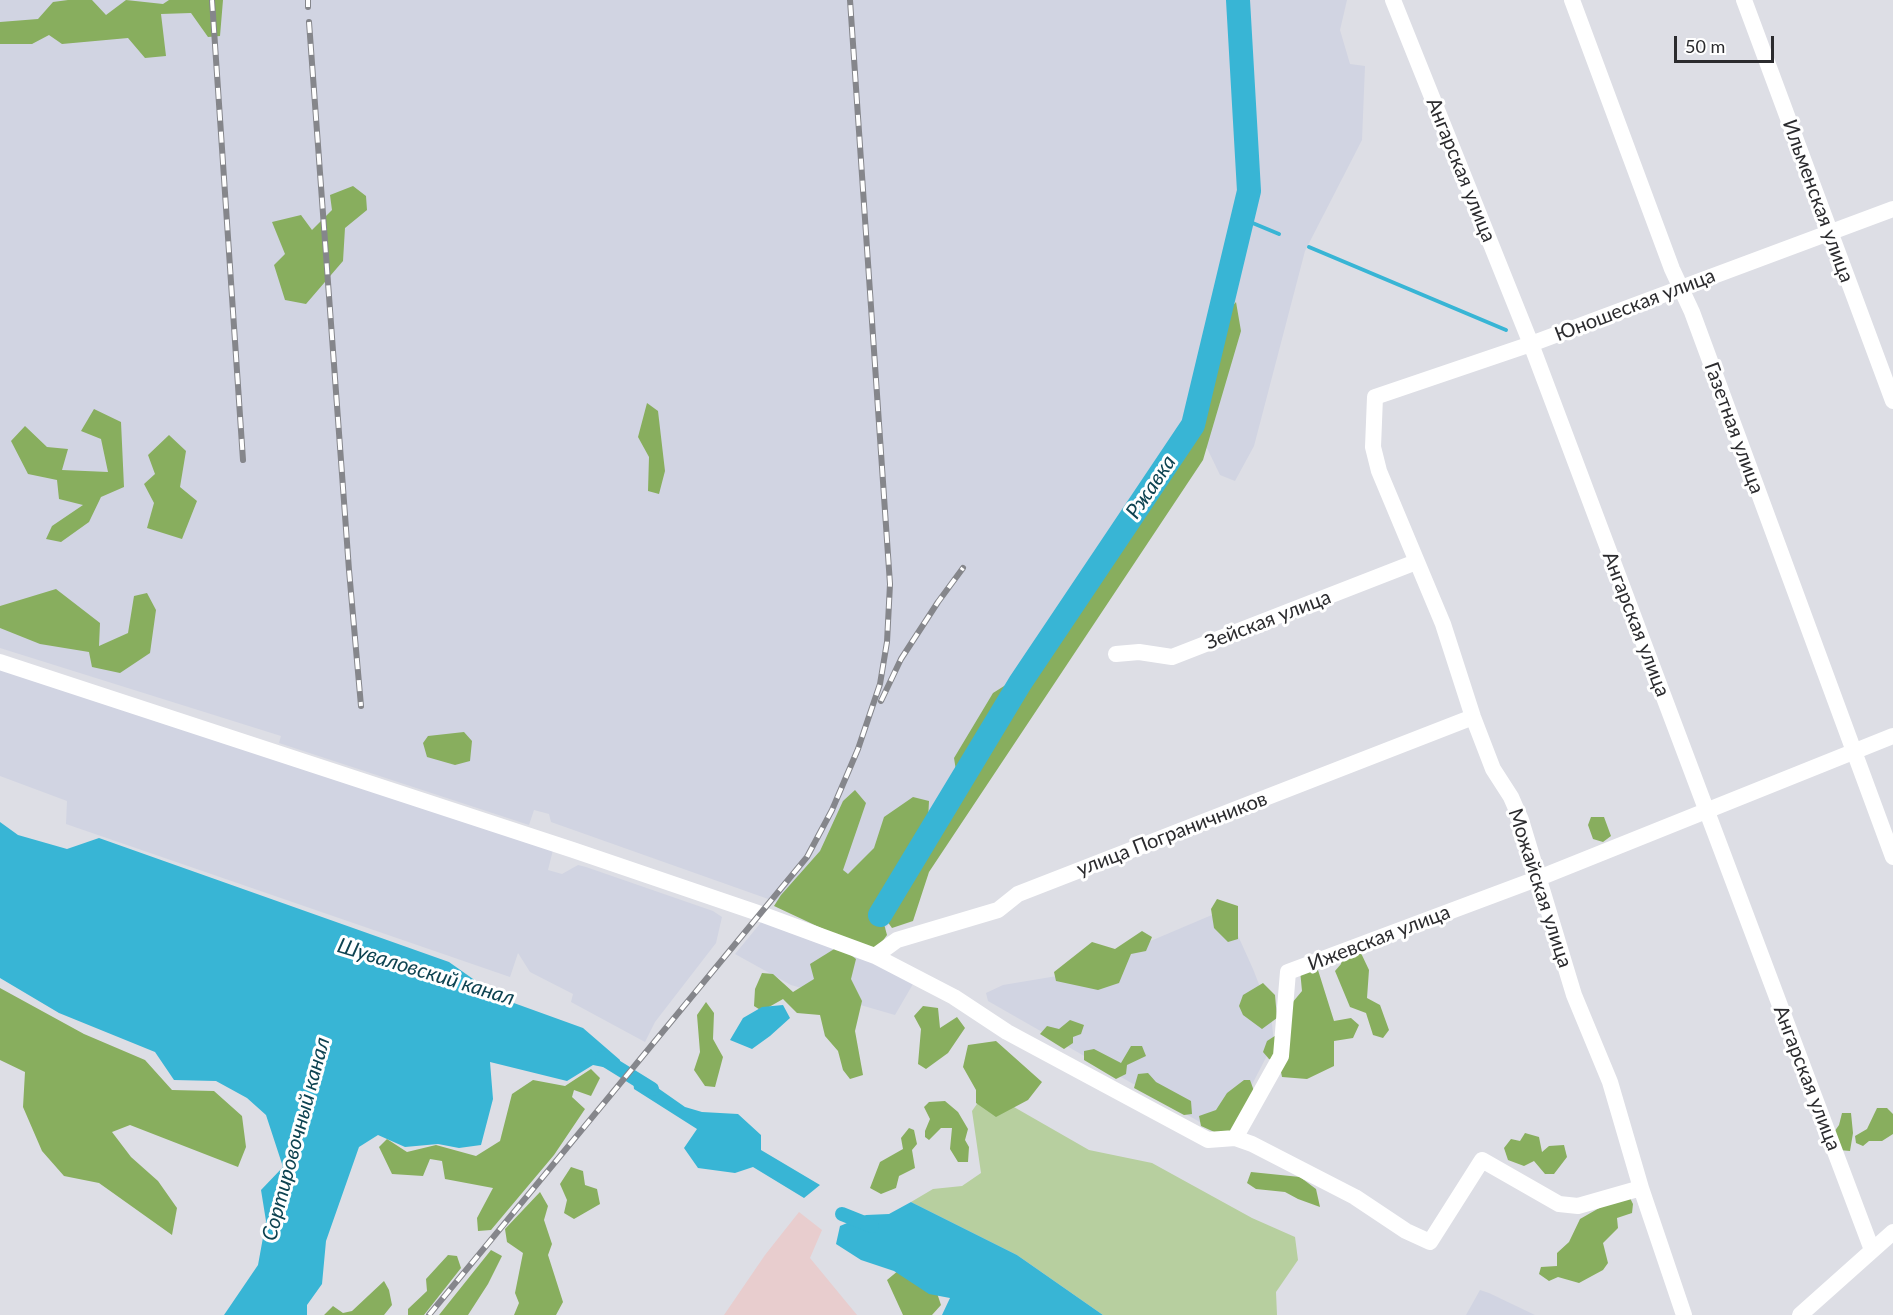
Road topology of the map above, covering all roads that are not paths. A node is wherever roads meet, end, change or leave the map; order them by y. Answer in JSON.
{"nodes":[{"id":1,"x":1393,"y":0,"type":"edge"},
{"id":2,"x":1572,"y":0,"type":"edge"},
{"id":3,"x":1744,"y":0,"type":"edge"},
{"id":4,"x":1893,"y":209,"type":"edge"},
{"id":5,"x":1829,"y":232,"type":"junction"},
{"id":6,"x":1680,"y":287,"type":"junction"},
{"id":7,"x":1531,"y":344,"type":"junction"},
{"id":8,"x":1375,"y":397,"type":"joint"},
{"id":9,"x":1893,"y":401,"type":"edge"},
{"id":10,"x":1416,"y":562,"type":"junction"},
{"id":11,"x":1116,"y":654,"type":"dead end"},
{"id":12,"x":0,"y":662,"type":"edge"},
{"id":13,"x":1473,"y":717,"type":"junction"},
{"id":14,"x":1893,"y":736,"type":"edge"},
{"id":15,"x":1853,"y":752,"type":"junction"},
{"id":16,"x":1706,"y":811,"type":"junction"},
{"id":17,"x":1893,"y":857,"type":"edge"},
{"id":18,"x":1539,"y":878,"type":"junction"},
{"id":19,"x":875,"y":956,"type":"junction"},
{"id":20,"x":1235,"y":1138,"type":"junction"},
{"id":21,"x":1641,"y":1188,"type":"junction"},
{"id":22,"x":1893,"y":1233,"type":"edge"},
{"id":23,"x":1872,"y":1250,"type":"junction"},
{"id":24,"x":1684,"y":1315,"type":"edge"},
{"id":25,"x":1800,"y":1315,"type":"edge"}],
"edges":[{"from":1,"to":7,"type":"street","name":"Ангарская улица"},
{"from":2,"to":6,"type":"street","name":"Газетная улица"},
{"from":3,"to":5,"type":"street","name":"Ильменская улица"},
{"from":4,"to":5,"type":"street","name":"Юношеская улица"},
{"from":5,"to":6,"type":"street","name":"Юношеская улица"},
{"from":5,"to":9,"type":"street","name":"Ильменская улица"},
{"from":6,"to":7,"type":"street","name":"Юношеская улица"},
{"from":6,"to":15,"type":"street","name":"Газетная улица"},
{"from":7,"to":8,"type":"street","name":"Юношеская улица"},
{"from":7,"to":16,"type":"street","name":"Ангарская улица"},
{"from":8,"to":10,"type":"street","name":"Можайская улица"},
{"from":10,"to":11,"type":"street","name":"Зейская улица"},
{"from":10,"to":13,"type":"street","name":"Можайская улица"},
{"from":12,"to":19,"type":"street"},
{"from":13,"to":18,"type":"street","name":"Можайская улица"},
{"from":13,"to":19,"type":"street","name":"улица Пограничников"},
{"from":14,"to":15,"type":"street","name":"Ижевская улица"},
{"from":15,"to":16,"type":"street","name":"Ижевская улица"},
{"from":15,"to":17,"type":"street","name":"Газетная улица"},
{"from":16,"to":18,"type":"street","name":"Ижевская улица"},
{"from":16,"to":23,"type":"street","name":"Ангарская улица"},
{"from":18,"to":20,"type":"street","name":"Ижевская улица"},
{"from":18,"to":21,"type":"street","name":"Можайская улица"},
{"from":19,"to":20,"type":"street"},
{"from":20,"to":21,"type":"street"},
{"from":21,"to":24,"type":"street","name":"Можайская улица"},
{"from":22,"to":23,"type":"street"},
{"from":23,"to":25,"type":"street"}]}
